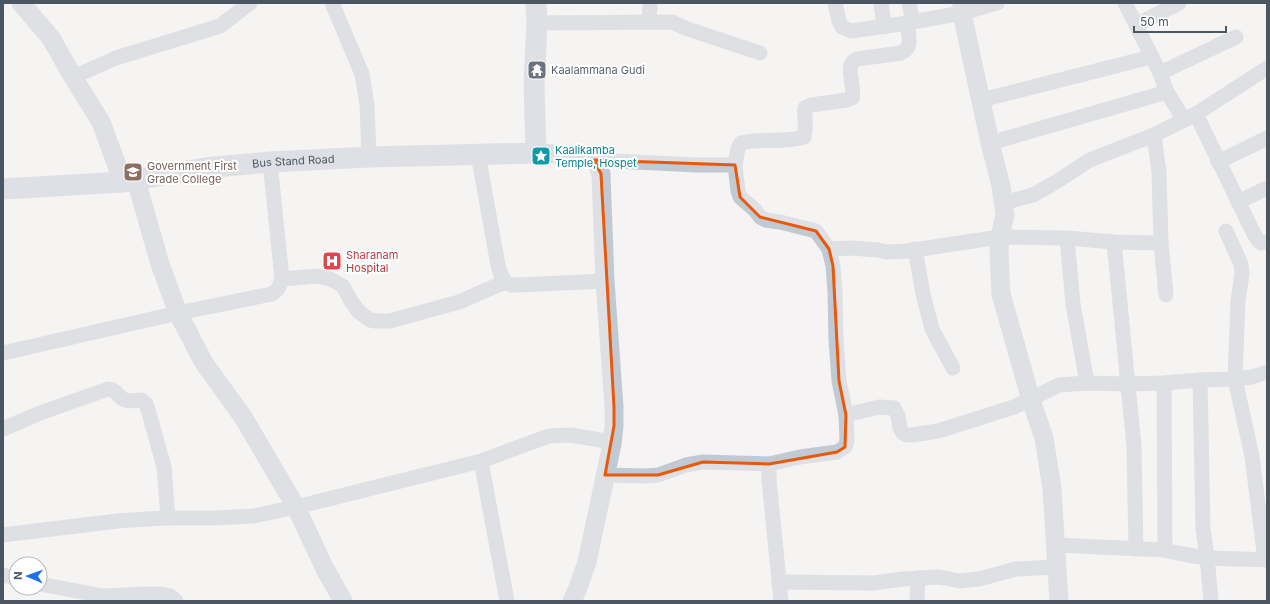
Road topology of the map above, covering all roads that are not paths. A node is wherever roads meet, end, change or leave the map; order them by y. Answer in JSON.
{"nodes":[{"id":1,"x":20,"y":3,"type":"edge"},
{"id":2,"x":249,"y":3,"type":"edge"},
{"id":3,"x":332,"y":3,"type":"edge"},
{"id":4,"x":650,"y":3,"type":"edge"},
{"id":5,"x":835,"y":3,"type":"edge"},
{"id":6,"x":881,"y":3,"type":"edge"},
{"id":7,"x":909,"y":3,"type":"edge"},
{"id":8,"x":997,"y":3,"type":"edge"},
{"id":9,"x":1125,"y":3,"type":"edge"},
{"id":10,"x":1179,"y":3,"type":"edge"},
{"id":11,"x":962,"y":8,"type":"edge"},
{"id":12,"x":536,"y":13,"type":"edge"},
{"id":13,"x":649,"y":22,"type":"junction"},
{"id":14,"x":910,"y":23,"type":"junction"},
{"id":15,"x":1136,"y":25,"type":"junction"},
{"id":16,"x":884,"y":27,"type":"junction"},
{"id":17,"x":1236,"y":37,"type":"dead end"},
{"id":18,"x":760,"y":53,"type":"dead end"},
{"id":19,"x":1151,"y":57,"type":"junction"},
{"id":20,"x":1267,"y":68,"type":"edge"},
{"id":21,"x":1160,"y":73,"type":"junction"},
{"id":22,"x":73,"y":77,"type":"junction"},
{"id":23,"x":1167,"y":92,"type":"junction"},
{"id":24,"x":981,"y":100,"type":"junction"},
{"id":25,"x":1190,"y":117,"type":"junction"},
{"id":26,"x":1154,"y":135,"type":"junction"},
{"id":27,"x":1267,"y":138,"type":"edge"},
{"id":28,"x":990,"y":143,"type":"junction"},
{"id":29,"x":536,"y":153,"type":"junction"},
{"id":30,"x":478,"y":154,"type":"junction"},
{"id":31,"x":368,"y":157,"type":"junction"},
{"id":32,"x":594,"y":160,"type":"junction"},
{"id":33,"x":270,"y":162,"type":"junction"},
{"id":34,"x":1218,"y":162,"type":"junction"},
{"id":35,"x":735,"y":165,"type":"junction"},
{"id":36,"x":129,"y":181,"type":"junction"},
{"id":37,"x":3,"y":188,"type":"edge"},
{"id":38,"x":1267,"y":188,"type":"edge"},
{"id":39,"x":1238,"y":202,"type":"junction"},
{"id":40,"x":1003,"y":203,"type":"junction"},
{"id":41,"x":1226,"y":231,"type":"dead end"},
{"id":42,"x":1000,"y":237,"type":"junction"},
{"id":43,"x":1067,"y":238,"type":"junction"},
{"id":44,"x":1114,"y":242,"type":"junction"},
{"id":45,"x":1267,"y":242,"type":"edge"},
{"id":46,"x":1160,"y":243,"type":"junction"},
{"id":47,"x":829,"y":248,"type":"junction"},
{"id":48,"x":915,"y":249,"type":"junction"},
{"id":49,"x":282,"y":279,"type":"junction"},
{"id":50,"x":605,"y":281,"type":"junction"},
{"id":51,"x":504,"y":282,"type":"junction"},
{"id":52,"x":1166,"y":295,"type":"dead end"},
{"id":53,"x":178,"y":313,"type":"junction"},
{"id":54,"x":3,"y":353,"type":"edge"},
{"id":55,"x":953,"y":368,"type":"dead end"},
{"id":56,"x":1267,"y":372,"type":"edge"},
{"id":57,"x":1200,"y":380,"type":"junction"},
{"id":58,"x":1235,"y":380,"type":"junction"},
{"id":59,"x":1087,"y":383,"type":"junction"},
{"id":60,"x":1164,"y":383,"type":"junction"},
{"id":61,"x":1128,"y":384,"type":"junction"},
{"id":62,"x":1031,"y":400,"type":"junction"},
{"id":63,"x":846,"y":415,"type":"junction"},
{"id":64,"x":3,"y":429,"type":"edge"},
{"id":65,"x":612,"y":442,"type":"junction"},
{"id":66,"x":481,"y":461,"type":"junction"},
{"id":67,"x":769,"y":464,"type":"junction"},
{"id":68,"x":605,"y":475,"type":"junction"},
{"id":69,"x":296,"y":507,"type":"junction"},
{"id":70,"x":168,"y":518,"type":"junction"},
{"id":71,"x":3,"y":534,"type":"edge"},
{"id":72,"x":1056,"y":545,"type":"junction"},
{"id":73,"x":1136,"y":549,"type":"junction"},
{"id":74,"x":1165,"y":550,"type":"junction"},
{"id":75,"x":1207,"y":557,"type":"junction"},
{"id":76,"x":1266,"y":560,"type":"edge"},
{"id":77,"x":1057,"y":567,"type":"junction"},
{"id":78,"x":918,"y":578,"type":"junction"},
{"id":79,"x":779,"y":582,"type":"junction"},
{"id":80,"x":48,"y":586,"type":"edge"},
{"id":81,"x":176,"y":601,"type":"edge"},
{"id":82,"x":342,"y":601,"type":"edge"},
{"id":83,"x":507,"y":601,"type":"edge"},
{"id":84,"x":572,"y":601,"type":"edge"},
{"id":85,"x":781,"y":601,"type":"edge"},
{"id":86,"x":917,"y":601,"type":"edge"},
{"id":87,"x":1059,"y":601,"type":"edge"},
{"id":88,"x":1211,"y":601,"type":"edge"}],
"edges":[{"from":1,"to":22,"type":"street"},
{"from":2,"to":22,"type":"street"},
{"from":3,"to":31,"type":"street"},
{"from":4,"to":13,"type":"street"},
{"from":5,"to":16,"type":"street"},
{"from":6,"to":16,"type":"street"},
{"from":7,"to":14,"type":"street"},
{"from":8,"to":11,"type":"street"},
{"from":9,"to":15,"type":"street"},
{"from":10,"to":15,"type":"street"},
{"from":11,"to":14,"type":"street"},
{"from":11,"to":24,"type":"street"},
{"from":12,"to":13,"type":"street"},
{"from":12,"to":29,"type":"main road"},
{"from":13,"to":18,"type":"street"},
{"from":14,"to":16,"type":"street"},
{"from":14,"to":35,"type":"street"},
{"from":15,"to":19,"type":"street"},
{"from":17,"to":21,"type":"street"},
{"from":19,"to":21,"type":"street"},
{"from":19,"to":24,"type":"street"},
{"from":20,"to":25,"type":"street"},
{"from":21,"to":23,"type":"street"},
{"from":22,"to":36,"type":"street"},
{"from":23,"to":25,"type":"street"},
{"from":23,"to":28,"type":"street"},
{"from":24,"to":28,"type":"street"},
{"from":25,"to":26,"type":"street"},
{"from":25,"to":34,"type":"street"},
{"from":26,"to":40,"type":"street"},
{"from":26,"to":46,"type":"street"},
{"from":27,"to":34,"type":"street"},
{"from":28,"to":40,"type":"street"},
{"from":29,"to":30,"type":"main road","name":"Bus Stand Road"},
{"from":29,"to":32,"type":"street"},
{"from":30,"to":31,"type":"main road","name":"Bus Stand Road"},
{"from":30,"to":51,"type":"street"},
{"from":31,"to":33,"type":"main road","name":"Bus Stand Road"},
{"from":32,"to":35,"type":"street"},
{"from":32,"to":50,"type":"street"},
{"from":33,"to":36,"type":"main road","name":"Bus Stand Road"},
{"from":33,"to":49,"type":"street"},
{"from":34,"to":39,"type":"street"},
{"from":35,"to":47,"type":"street"},
{"from":36,"to":37,"type":"main road","name":"Bus Stand Road"},
{"from":36,"to":53,"type":"street"},
{"from":38,"to":39,"type":"street"},
{"from":39,"to":45,"type":"street"},
{"from":40,"to":42,"type":"street"},
{"from":41,"to":58,"type":"street"},
{"from":42,"to":43,"type":"street"},
{"from":42,"to":48,"type":"street"},
{"from":42,"to":62,"type":"street"},
{"from":43,"to":44,"type":"street"},
{"from":43,"to":59,"type":"street"},
{"from":44,"to":46,"type":"street"},
{"from":44,"to":61,"type":"street"},
{"from":46,"to":52,"type":"street"},
{"from":47,"to":48,"type":"street"},
{"from":47,"to":63,"type":"street"},
{"from":48,"to":55,"type":"street"},
{"from":49,"to":51,"type":"street"},
{"from":49,"to":53,"type":"street"},
{"from":50,"to":51,"type":"street"},
{"from":50,"to":65,"type":"street"},
{"from":53,"to":54,"type":"street"},
{"from":53,"to":69,"type":"street"},
{"from":56,"to":58,"type":"street"},
{"from":57,"to":58,"type":"street"},
{"from":57,"to":60,"type":"street"},
{"from":57,"to":75,"type":"street"},
{"from":58,"to":76,"type":"street"},
{"from":59,"to":61,"type":"street"},
{"from":59,"to":62,"type":"street"},
{"from":60,"to":61,"type":"street"},
{"from":60,"to":74,"type":"street"},
{"from":61,"to":73,"type":"street"},
{"from":62,"to":63,"type":"street"},
{"from":62,"to":72,"type":"street"},
{"from":63,"to":67,"type":"street"},
{"from":64,"to":70,"type":"street"},
{"from":65,"to":66,"type":"street"},
{"from":65,"to":68,"type":"street"},
{"from":66,"to":69,"type":"street"},
{"from":66,"to":83,"type":"street"},
{"from":67,"to":68,"type":"street"},
{"from":67,"to":79,"type":"street"},
{"from":68,"to":84,"type":"street"},
{"from":69,"to":70,"type":"street"},
{"from":69,"to":82,"type":"street"},
{"from":70,"to":71,"type":"street"},
{"from":72,"to":73,"type":"street"},
{"from":72,"to":77,"type":"street"},
{"from":73,"to":74,"type":"street"},
{"from":74,"to":75,"type":"street"},
{"from":75,"to":76,"type":"street"},
{"from":75,"to":88,"type":"street"},
{"from":77,"to":78,"type":"street"},
{"from":77,"to":87,"type":"street"},
{"from":78,"to":79,"type":"street"},
{"from":78,"to":86,"type":"street"},
{"from":79,"to":85,"type":"street"},
{"from":80,"to":81,"type":"street"}]}
